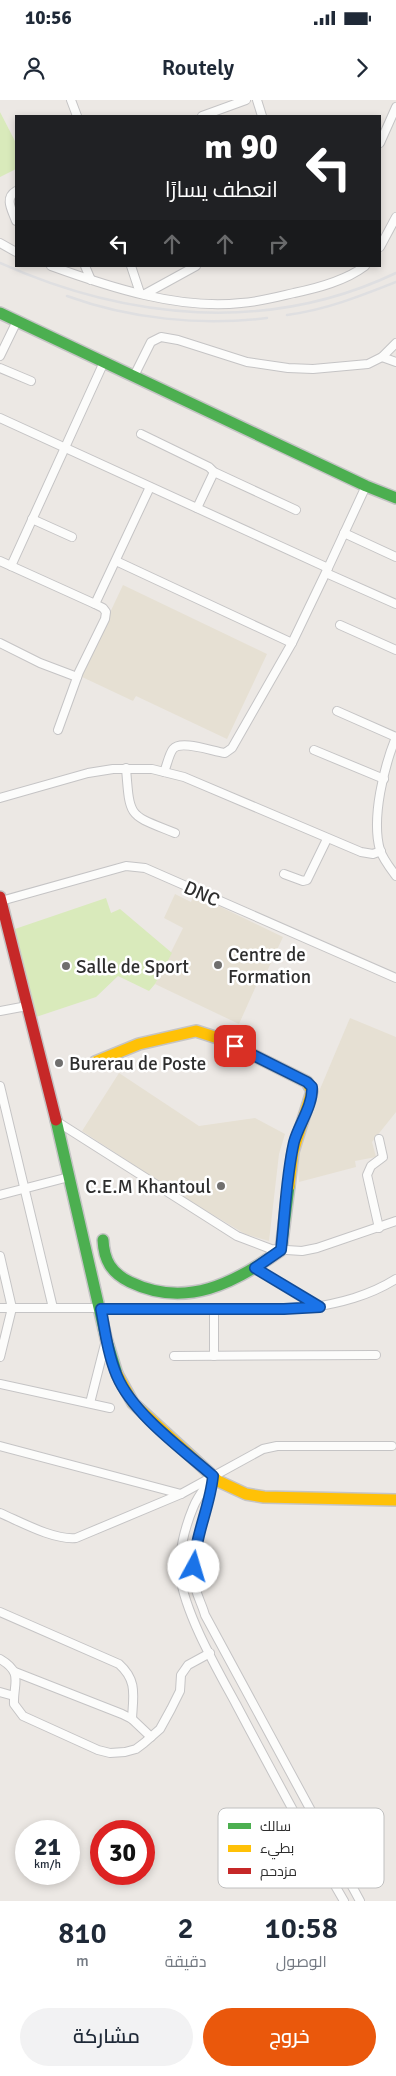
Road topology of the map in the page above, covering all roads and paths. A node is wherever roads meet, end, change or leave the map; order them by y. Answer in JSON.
{"nodes":[{"id":1,"x":71,"y":100,"type":"edge"},
{"id":2,"x":246,"y":100,"type":"edge"},
{"id":3,"x":256,"y":100,"type":"edge"},
{"id":4,"x":396,"y":107,"type":"edge"},
{"id":5,"x":77,"y":115,"type":"edge"},
{"id":6,"x":205,"y":115,"type":"edge"},
{"id":7,"x":262,"y":115,"type":"edge"},
{"id":8,"x":381,"y":141,"type":"edge"},
{"id":9,"x":15,"y":192,"type":"edge"},
{"id":10,"x":396,"y":217,"type":"edge"},
{"id":11,"x":15,"y":218,"type":"edge"},
{"id":12,"x":0,"y":243,"type":"edge"},
{"id":13,"x":381,"y":245,"type":"edge"},
{"id":14,"x":15,"y":251,"type":"edge"},
{"id":15,"x":54,"y":267,"type":"edge"},
{"id":16,"x":85,"y":267,"type":"edge"},
{"id":17,"x":131,"y":267,"type":"edge"},
{"id":18,"x":194,"y":267,"type":"edge"},
{"id":19,"x":364,"y":267,"type":"edge"},
{"id":20,"x":90,"y":280,"type":"junction"},
{"id":21,"x":142,"y":293,"type":"junction"},
{"id":22,"x":0,"y":313,"type":"edge"},
{"id":23,"x":17,"y":321,"type":"junction"},
{"id":24,"x":396,"y":343,"type":"edge"},
{"id":25,"x":0,"y":356,"type":"edge"},
{"id":26,"x":382,"y":357,"type":"junction"},
{"id":27,"x":104,"y":362,"type":"junction"},
{"id":28,"x":396,"y":362,"type":"edge"},
{"id":29,"x":0,"y":368,"type":"edge"},
{"id":30,"x":134,"y":376,"type":"junction"},
{"id":31,"x":31,"y":381,"type":"dead end"},
{"id":32,"x":0,"y":418,"type":"edge"},
{"id":33,"x":141,"y":434,"type":"dead end"},
{"id":34,"x":64,"y":448,"type":"junction"},
{"id":35,"x":214,"y":472,"type":"junction"},
{"id":36,"x":366,"y":486,"type":"junction"},
{"id":37,"x":150,"y":487,"type":"junction"},
{"id":38,"x":396,"y":498,"type":"edge"},
{"id":39,"x":197,"y":508,"type":"junction"},
{"id":40,"x":296,"y":510,"type":"dead end"},
{"id":41,"x":32,"y":519,"type":"junction"},
{"id":42,"x":344,"y":533,"type":"junction"},
{"id":43,"x":72,"y":537,"type":"dead end"},
{"id":44,"x":396,"y":557,"type":"edge"},
{"id":45,"x":0,"y":561,"type":"edge"},
{"id":46,"x":116,"y":561,"type":"junction"},
{"id":47,"x":11,"y":566,"type":"junction"},
{"id":48,"x":327,"y":570,"type":"junction"},
{"id":49,"x":95,"y":604,"type":"junction"},
{"id":50,"x":396,"y":604,"type":"edge"},
{"id":51,"x":340,"y":625,"type":"dead end"},
{"id":52,"x":0,"y":642,"type":"edge"},
{"id":53,"x":292,"y":643,"type":"junction"},
{"id":54,"x":396,"y":650,"type":"edge"},
{"id":55,"x":77,"y":677,"type":"junction"},
{"id":56,"x":337,"y":711,"type":"dead end"},
{"id":57,"x":58,"y":730,"type":"dead end"},
{"id":58,"x":396,"y":737,"type":"edge"},
{"id":59,"x":314,"y":750,"type":"dead end"},
{"id":60,"x":126,"y":768,"type":"junction"},
{"id":61,"x":164,"y":772,"type":"junction"},
{"id":62,"x":384,"y":778,"type":"junction"},
{"id":63,"x":0,"y":798,"type":"edge"},
{"id":64,"x":175,"y":833,"type":"dead end"},
{"id":65,"x":327,"y":839,"type":"junction"},
{"id":66,"x":381,"y":852,"type":"junction"},
{"id":67,"x":284,"y":874,"type":"dead end"},
{"id":68,"x":396,"y":876,"type":"edge"},
{"id":69,"x":0,"y":899,"type":"edge"},
{"id":70,"x":396,"y":978,"type":"edge"},
{"id":71,"x":27,"y":1006,"type":"junction"},
{"id":72,"x":0,"y":1011,"type":"edge"},
{"id":73,"x":95,"y":1062,"type":"dead end"},
{"id":74,"x":0,"y":1086,"type":"edge"},
{"id":75,"x":56,"y":1121,"type":"junction"},
{"id":76,"x":379,"y":1139,"type":"dead end"},
{"id":77,"x":70,"y":1177,"type":"junction"},
{"id":78,"x":23,"y":1189,"type":"junction"},
{"id":79,"x":0,"y":1195,"type":"edge"},
{"id":80,"x":396,"y":1221,"type":"edge"},
{"id":81,"x":379,"y":1228,"type":"junction"},
{"id":82,"x":104,"y":1240,"type":"dead end"},
{"id":83,"x":281,"y":1250,"type":"junction"},
{"id":84,"x":0,"y":1256,"type":"edge"},
{"id":85,"x":255,"y":1268,"type":"junction"},
{"id":86,"x":396,"y":1279,"type":"edge"},
{"id":87,"x":320,"y":1307,"type":"junction"},
{"id":88,"x":0,"y":1308,"type":"edge"},
{"id":89,"x":12,"y":1308,"type":"junction"},
{"id":90,"x":53,"y":1308,"type":"junction"},
{"id":91,"x":101,"y":1309,"type":"junction"},
{"id":92,"x":214,"y":1309,"type":"junction"},
{"id":93,"x":106,"y":1338,"type":"junction"},
{"id":94,"x":376,"y":1355,"type":"dead end"},
{"id":95,"x":174,"y":1356,"type":"dead end"},
{"id":96,"x":214,"y":1356,"type":"junction"},
{"id":97,"x":0,"y":1357,"type":"edge"},
{"id":98,"x":0,"y":1384,"type":"edge"},
{"id":99,"x":90,"y":1403,"type":"junction"},
{"id":100,"x":110,"y":1408,"type":"dead end"},
{"id":101,"x":0,"y":1446,"type":"edge"},
{"id":102,"x":392,"y":1446,"type":"dead end"},
{"id":103,"x":213,"y":1476,"type":"junction"},
{"id":104,"x":181,"y":1494,"type":"junction"},
{"id":105,"x":396,"y":1500,"type":"edge"},
{"id":106,"x":0,"y":1513,"type":"edge"},
{"id":107,"x":1,"y":1614,"type":"edge"},
{"id":108,"x":210,"y":1653,"type":"junction"},
{"id":109,"x":0,"y":1659,"type":"edge"},
{"id":110,"x":15,"y":1672,"type":"junction"},
{"id":111,"x":0,"y":1692,"type":"edge"},
{"id":112,"x":14,"y":1696,"type":"junction"},
{"id":113,"x":132,"y":1719,"type":"junction"},
{"id":114,"x":151,"y":1737,"type":"junction"},
{"id":115,"x":291,"y":1808,"type":"edge"},
{"id":116,"x":310,"y":1808,"type":"edge"},
{"id":117,"x":337,"y":1888,"type":"edge"},
{"id":118,"x":353,"y":1888,"type":"edge"},
{"id":119,"x":344,"y":1901,"type":"edge"},
{"id":120,"x":360,"y":1901,"type":"edge"}],
"edges":[{"from":1,"to":5,"type":"street"},
{"from":2,"to":6,"type":"street"},
{"from":3,"to":7,"type":"street"},
{"from":4,"to":8,"type":"street"},
{"from":9,"to":11,"type":"street"},
{"from":10,"to":13,"type":"street"},
{"from":12,"to":14,"type":"street"},
{"from":15,"to":20,"type":"street"},
{"from":16,"to":20,"type":"street"},
{"from":17,"to":21,"type":"street"},
{"from":18,"to":21,"type":"street"},
{"from":19,"to":21,"type":"street"},
{"from":20,"to":21,"type":"street"},
{"from":22,"to":23,"type":"street"},
{"from":23,"to":25,"type":"street"},
{"from":23,"to":27,"type":"street"},
{"from":24,"to":26,"type":"street"},
{"from":26,"to":28,"type":"street"},
{"from":26,"to":30,"type":"street"},
{"from":27,"to":30,"type":"street"},
{"from":27,"to":34,"type":"street"},
{"from":29,"to":31,"type":"street"},
{"from":30,"to":36,"type":"street"},
{"from":32,"to":34,"type":"street"},
{"from":33,"to":35,"type":"street"},
{"from":34,"to":37,"type":"street"},
{"from":34,"to":41,"type":"street"},
{"from":35,"to":39,"type":"street"},
{"from":35,"to":40,"type":"street"},
{"from":36,"to":38,"type":"street"},
{"from":36,"to":42,"type":"street"},
{"from":37,"to":39,"type":"street"},
{"from":37,"to":46,"type":"street"},
{"from":39,"to":48,"type":"street"},
{"from":41,"to":43,"type":"street"},
{"from":41,"to":47,"type":"street"},
{"from":42,"to":44,"type":"street"},
{"from":42,"to":48,"type":"street"},
{"from":45,"to":47,"type":"street"},
{"from":46,"to":49,"type":"street"},
{"from":46,"to":53,"type":"street"},
{"from":47,"to":49,"type":"street"},
{"from":48,"to":50,"type":"street"},
{"from":48,"to":53,"type":"street"},
{"from":49,"to":55,"type":"street"},
{"from":51,"to":54,"type":"street"},
{"from":52,"to":55,"type":"street"},
{"from":53,"to":61,"type":"street"},
{"from":55,"to":57,"type":"street"},
{"from":56,"to":58,"type":"street"},
{"from":58,"to":62,"type":"street"},
{"from":59,"to":62,"type":"street"},
{"from":60,"to":61,"type":"street"},
{"from":60,"to":63,"type":"street"},
{"from":60,"to":64,"type":"street"},
{"from":61,"to":65,"type":"street"},
{"from":62,"to":66,"type":"street"},
{"from":65,"to":66,"type":"street"},
{"from":65,"to":67,"type":"street"},
{"from":66,"to":68,"type":"street"},
{"from":69,"to":70,"type":"street","name":"DNC"},
{"from":69,"to":71,"type":"street"},
{"from":71,"to":72,"type":"street"},
{"from":71,"to":75,"type":"street"},
{"from":73,"to":83,"type":"street"},
{"from":74,"to":78,"type":"street"},
{"from":75,"to":77,"type":"street"},
{"from":75,"to":83,"type":"street"},
{"from":76,"to":81,"type":"street"},
{"from":77,"to":78,"type":"street"},
{"from":77,"to":91,"type":"street"},
{"from":78,"to":79,"type":"street"},
{"from":78,"to":90,"type":"street"},
{"from":80,"to":81,"type":"street"},
{"from":81,"to":83,"type":"street"},
{"from":82,"to":85,"type":"street"},
{"from":83,"to":85,"type":"street"},
{"from":84,"to":89,"type":"street"},
{"from":85,"to":87,"type":"street"},
{"from":86,"to":87,"type":"street"},
{"from":87,"to":92,"type":"street"},
{"from":88,"to":89,"type":"street"},
{"from":89,"to":90,"type":"street"},
{"from":89,"to":97,"type":"street"},
{"from":90,"to":91,"type":"street"},
{"from":91,"to":92,"type":"street"},
{"from":91,"to":93,"type":"street"},
{"from":92,"to":96,"type":"street"},
{"from":93,"to":99,"type":"street"},
{"from":93,"to":103,"type":"street"},
{"from":94,"to":96,"type":"street"},
{"from":95,"to":96,"type":"street"},
{"from":98,"to":99,"type":"street"},
{"from":99,"to":100,"type":"street"},
{"from":101,"to":104,"type":"street"},
{"from":102,"to":103,"type":"street"},
{"from":103,"to":104,"type":"street"},
{"from":103,"to":105,"type":"street"},
{"from":103,"to":108,"type":"street"},
{"from":103,"to":116,"type":"street"},
{"from":104,"to":106,"type":"street"},
{"from":107,"to":113,"type":"street"},
{"from":108,"to":114,"type":"street"},
{"from":108,"to":115,"type":"street"},
{"from":109,"to":110,"type":"street"},
{"from":110,"to":112,"type":"street"},
{"from":110,"to":113,"type":"street"},
{"from":111,"to":112,"type":"street"},
{"from":112,"to":114,"type":"street"},
{"from":113,"to":114,"type":"street"},
{"from":117,"to":119,"type":"street"},
{"from":118,"to":120,"type":"street"}]}
